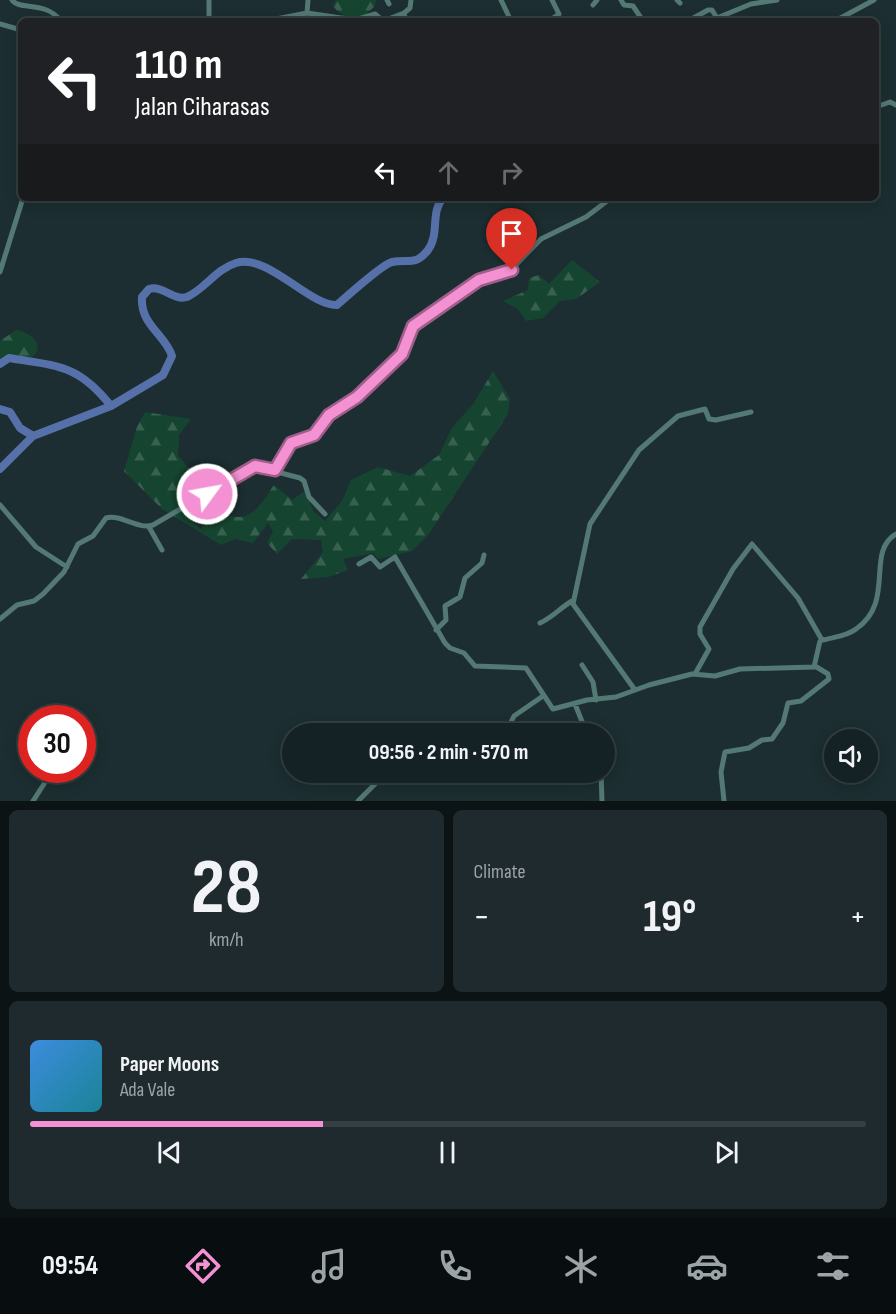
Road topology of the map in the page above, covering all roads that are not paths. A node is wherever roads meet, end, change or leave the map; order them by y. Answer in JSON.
{"nodes":[{"id":1,"x":12,"y":0,"type":"edge"},
{"id":2,"x":209,"y":0,"type":"edge"},
{"id":3,"x":308,"y":0,"type":"edge"},
{"id":4,"x":411,"y":0,"type":"edge"},
{"id":5,"x":501,"y":0,"type":"edge"},
{"id":6,"x":553,"y":0,"type":"edge"},
{"id":7,"x":621,"y":0,"type":"edge"},
{"id":8,"x":777,"y":0,"type":"edge"},
{"id":9,"x":860,"y":0,"type":"edge"},
{"id":10,"x":874,"y":0,"type":"edge"},
{"id":11,"x":863,"y":6,"type":"junction"},
{"id":12,"x":305,"y":13,"type":"junction"},
{"id":13,"x":404,"y":13,"type":"junction"},
{"id":14,"x":58,"y":18,"type":"edge"},
{"id":15,"x":209,"y":18,"type":"edge"},
{"id":16,"x":281,"y":18,"type":"edge"},
{"id":17,"x":304,"y":18,"type":"edge"},
{"id":18,"x":327,"y":18,"type":"edge"},
{"id":19,"x":364,"y":18,"type":"edge"},
{"id":20,"x":379,"y":18,"type":"edge"},
{"id":21,"x":390,"y":18,"type":"edge"},
{"id":22,"x":405,"y":18,"type":"edge"},
{"id":23,"x":510,"y":18,"type":"edge"},
{"id":24,"x":553,"y":18,"type":"edge"},
{"id":25,"x":641,"y":18,"type":"edge"},
{"id":26,"x":693,"y":18,"type":"edge"},
{"id":27,"x":717,"y":18,"type":"edge"},
{"id":28,"x":717,"y":18,"type":"edge"},
{"id":29,"x":841,"y":18,"type":"edge"},
{"id":30,"x":0,"y":24,"type":"edge"},
{"id":31,"x":18,"y":29,"type":"edge"},
{"id":32,"x":896,"y":105,"type":"edge"},
{"id":33,"x":879,"y":106,"type":"edge"},
{"id":34,"x":22,"y":201,"type":"edge"},
{"id":35,"x":607,"y":201,"type":"edge"},
{"id":36,"x":0,"y":272,"type":"edge"},
{"id":37,"x":751,"y":412,"type":"dead end"},
{"id":38,"x":275,"y":470,"type":"junction"},
{"id":39,"x":0,"y":510,"type":"edge"},
{"id":40,"x":325,"y":514,"type":"dead end"},
{"id":41,"x":149,"y":532,"type":"junction"},
{"id":42,"x":896,"y":534,"type":"edge"},
{"id":43,"x":162,"y":550,"type":"dead end"},
{"id":44,"x":484,"y":555,"type":"dead end"},
{"id":45,"x":359,"y":564,"type":"dead end"},
{"id":46,"x":67,"y":567,"type":"junction"},
{"id":47,"x":572,"y":601,"type":"junction"},
{"id":48,"x":0,"y":619,"type":"edge"},
{"id":49,"x":540,"y":623,"type":"dead end"},
{"id":50,"x":436,"y":630,"type":"junction"},
{"id":51,"x":822,"y":640,"type":"junction"},
{"id":52,"x":582,"y":665,"type":"dead end"},
{"id":53,"x":815,"y":666,"type":"junction"},
{"id":54,"x":695,"y":674,"type":"junction"},
{"id":55,"x":635,"y":690,"type":"junction"},
{"id":56,"x":543,"y":696,"type":"junction"},
{"id":57,"x":596,"y":700,"type":"junction"},
{"id":58,"x":575,"y":704,"type":"junction"},
{"id":59,"x":510,"y":723,"type":"edge"},
{"id":60,"x":583,"y":723,"type":"edge"},
{"id":61,"x":45,"y":783,"type":"edge"},
{"id":62,"x":376,"y":783,"type":"edge"},
{"id":63,"x":601,"y":783,"type":"edge"},
{"id":64,"x":33,"y":801,"type":"edge"},
{"id":65,"x":358,"y":801,"type":"edge"},
{"id":66,"x":602,"y":801,"type":"edge"},
{"id":67,"x":724,"y":801,"type":"edge"}],
"edges":[{"from":1,"to":14,"type":"street"},
{"from":2,"to":15,"type":"street"},
{"from":3,"to":12,"type":"street"},
{"from":4,"to":13,"type":"street"},
{"from":5,"to":23,"type":"street"},
{"from":6,"to":24,"type":"street"},
{"from":7,"to":25,"type":"street"},
{"from":8,"to":27,"type":"street"},
{"from":9,"to":11,"type":"street"},
{"from":10,"to":11,"type":"street"},
{"from":11,"to":29,"type":"street"},
{"from":12,"to":16,"type":"street"},
{"from":12,"to":17,"type":"street"},
{"from":12,"to":18,"type":"street"},
{"from":13,"to":21,"type":"street"},
{"from":13,"to":22,"type":"street"},
{"from":19,"to":20,"type":"street"},
{"from":26,"to":28,"type":"street"},
{"from":30,"to":31,"type":"street"},
{"from":32,"to":33,"type":"street"},
{"from":34,"to":36,"type":"street"},
{"from":35,"to":38,"type":"street"},
{"from":37,"to":47,"type":"street"},
{"from":38,"to":40,"type":"street"},
{"from":38,"to":41,"type":"street"},
{"from":39,"to":46,"type":"street"},
{"from":41,"to":43,"type":"street"},
{"from":41,"to":46,"type":"street"},
{"from":42,"to":51,"type":"street"},
{"from":44,"to":50,"type":"street"},
{"from":45,"to":50,"type":"street"},
{"from":46,"to":48,"type":"street"},
{"from":47,"to":49,"type":"street"},
{"from":47,"to":55,"type":"street"},
{"from":50,"to":56,"type":"street"},
{"from":51,"to":53,"type":"street"},
{"from":51,"to":54,"type":"street"},
{"from":52,"to":57,"type":"street"},
{"from":53,"to":54,"type":"street"},
{"from":53,"to":67,"type":"street"},
{"from":54,"to":55,"type":"street"},
{"from":55,"to":57,"type":"street"},
{"from":56,"to":58,"type":"street"},
{"from":56,"to":59,"type":"street"},
{"from":57,"to":58,"type":"street"},
{"from":58,"to":60,"type":"street"},
{"from":61,"to":64,"type":"street"},
{"from":62,"to":65,"type":"street"},
{"from":63,"to":66,"type":"street"}]}
